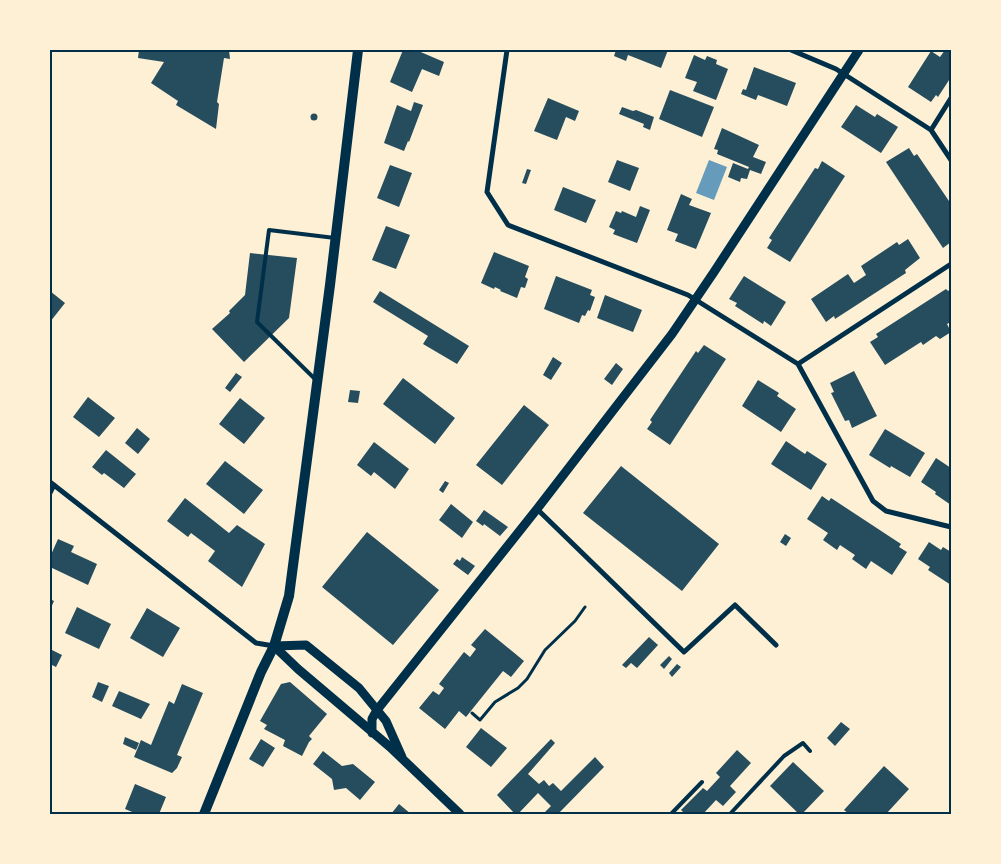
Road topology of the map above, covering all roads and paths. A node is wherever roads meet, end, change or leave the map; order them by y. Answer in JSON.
{"nodes":[{"id":1,"x":358,"y":50,"type":"edge"},
{"id":2,"x":507,"y":50,"type":"edge"},
{"id":3,"x":791,"y":50,"type":"edge"},
{"id":4,"x":859,"y":50,"type":"edge"},
{"id":5,"x":844,"y":74,"type":"junction"},
{"id":6,"x":951,"y":98,"type":"edge"},
{"id":7,"x":931,"y":130,"type":"junction"},
{"id":8,"x":951,"y":160,"type":"edge"},
{"id":9,"x":336,"y":238,"type":"junction"},
{"id":10,"x":951,"y":264,"type":"edge"},
{"id":11,"x":696,"y":300,"type":"junction"},
{"id":12,"x":798,"y":364,"type":"junction"},
{"id":13,"x":318,"y":381,"type":"junction"},
{"id":14,"x":52,"y":483,"type":"edge"},
{"id":15,"x":50,"y":493,"type":"edge"},
{"id":16,"x":537,"y":510,"type":"junction"},
{"id":17,"x":951,"y":528,"type":"edge"},
{"id":18,"x":585,"y":607,"type":"dead end"},
{"id":19,"x":776,"y":645,"type":"dead end"},
{"id":20,"x":274,"y":646,"type":"junction"},
{"id":21,"x":377,"y":710,"type":"junction"},
{"id":22,"x":472,"y":713,"type":"dead end"},
{"id":23,"x":372,"y":733,"type":"junction"},
{"id":24,"x":810,"y":751,"type":"dead end"},
{"id":25,"x":404,"y":760,"type":"junction"},
{"id":26,"x":702,"y":782,"type":"dead end"},
{"id":27,"x":204,"y":814,"type":"edge"},
{"id":28,"x":460,"y":814,"type":"edge"},
{"id":29,"x":671,"y":814,"type":"edge"},
{"id":30,"x":730,"y":814,"type":"edge"}],
"edges":[{"from":1,"to":9,"type":"main road"},
{"from":2,"to":11,"type":"street"},
{"from":3,"to":5,"type":"street"},
{"from":4,"to":5,"type":"street"},
{"from":5,"to":7,"type":"street"},
{"from":5,"to":11,"type":"street"},
{"from":6,"to":7,"type":"street"},
{"from":7,"to":8,"type":"street"},
{"from":9,"to":13,"type":"main road"},
{"from":9,"to":13,"type":"lane"},
{"from":10,"to":12,"type":"street"},
{"from":11,"to":12,"type":"street"},
{"from":11,"to":16,"type":"street"},
{"from":12,"to":17,"type":"street"},
{"from":13,"to":20,"type":"main road"},
{"from":14,"to":15,"type":"street"},
{"from":14,"to":20,"type":"street"},
{"from":16,"to":19,"type":"street"},
{"from":16,"to":21,"type":"street"},
{"from":18,"to":22,"type":"path"},
{"from":20,"to":21,"type":"street"},
{"from":20,"to":23,"type":"street"},
{"from":20,"to":27,"type":"main road"},
{"from":21,"to":23,"type":"street"},
{"from":21,"to":25,"type":"street"},
{"from":23,"to":25,"type":"street"},
{"from":24,"to":30,"type":"lane"},
{"from":25,"to":28,"type":"street"},
{"from":26,"to":29,"type":"lane"}]}
